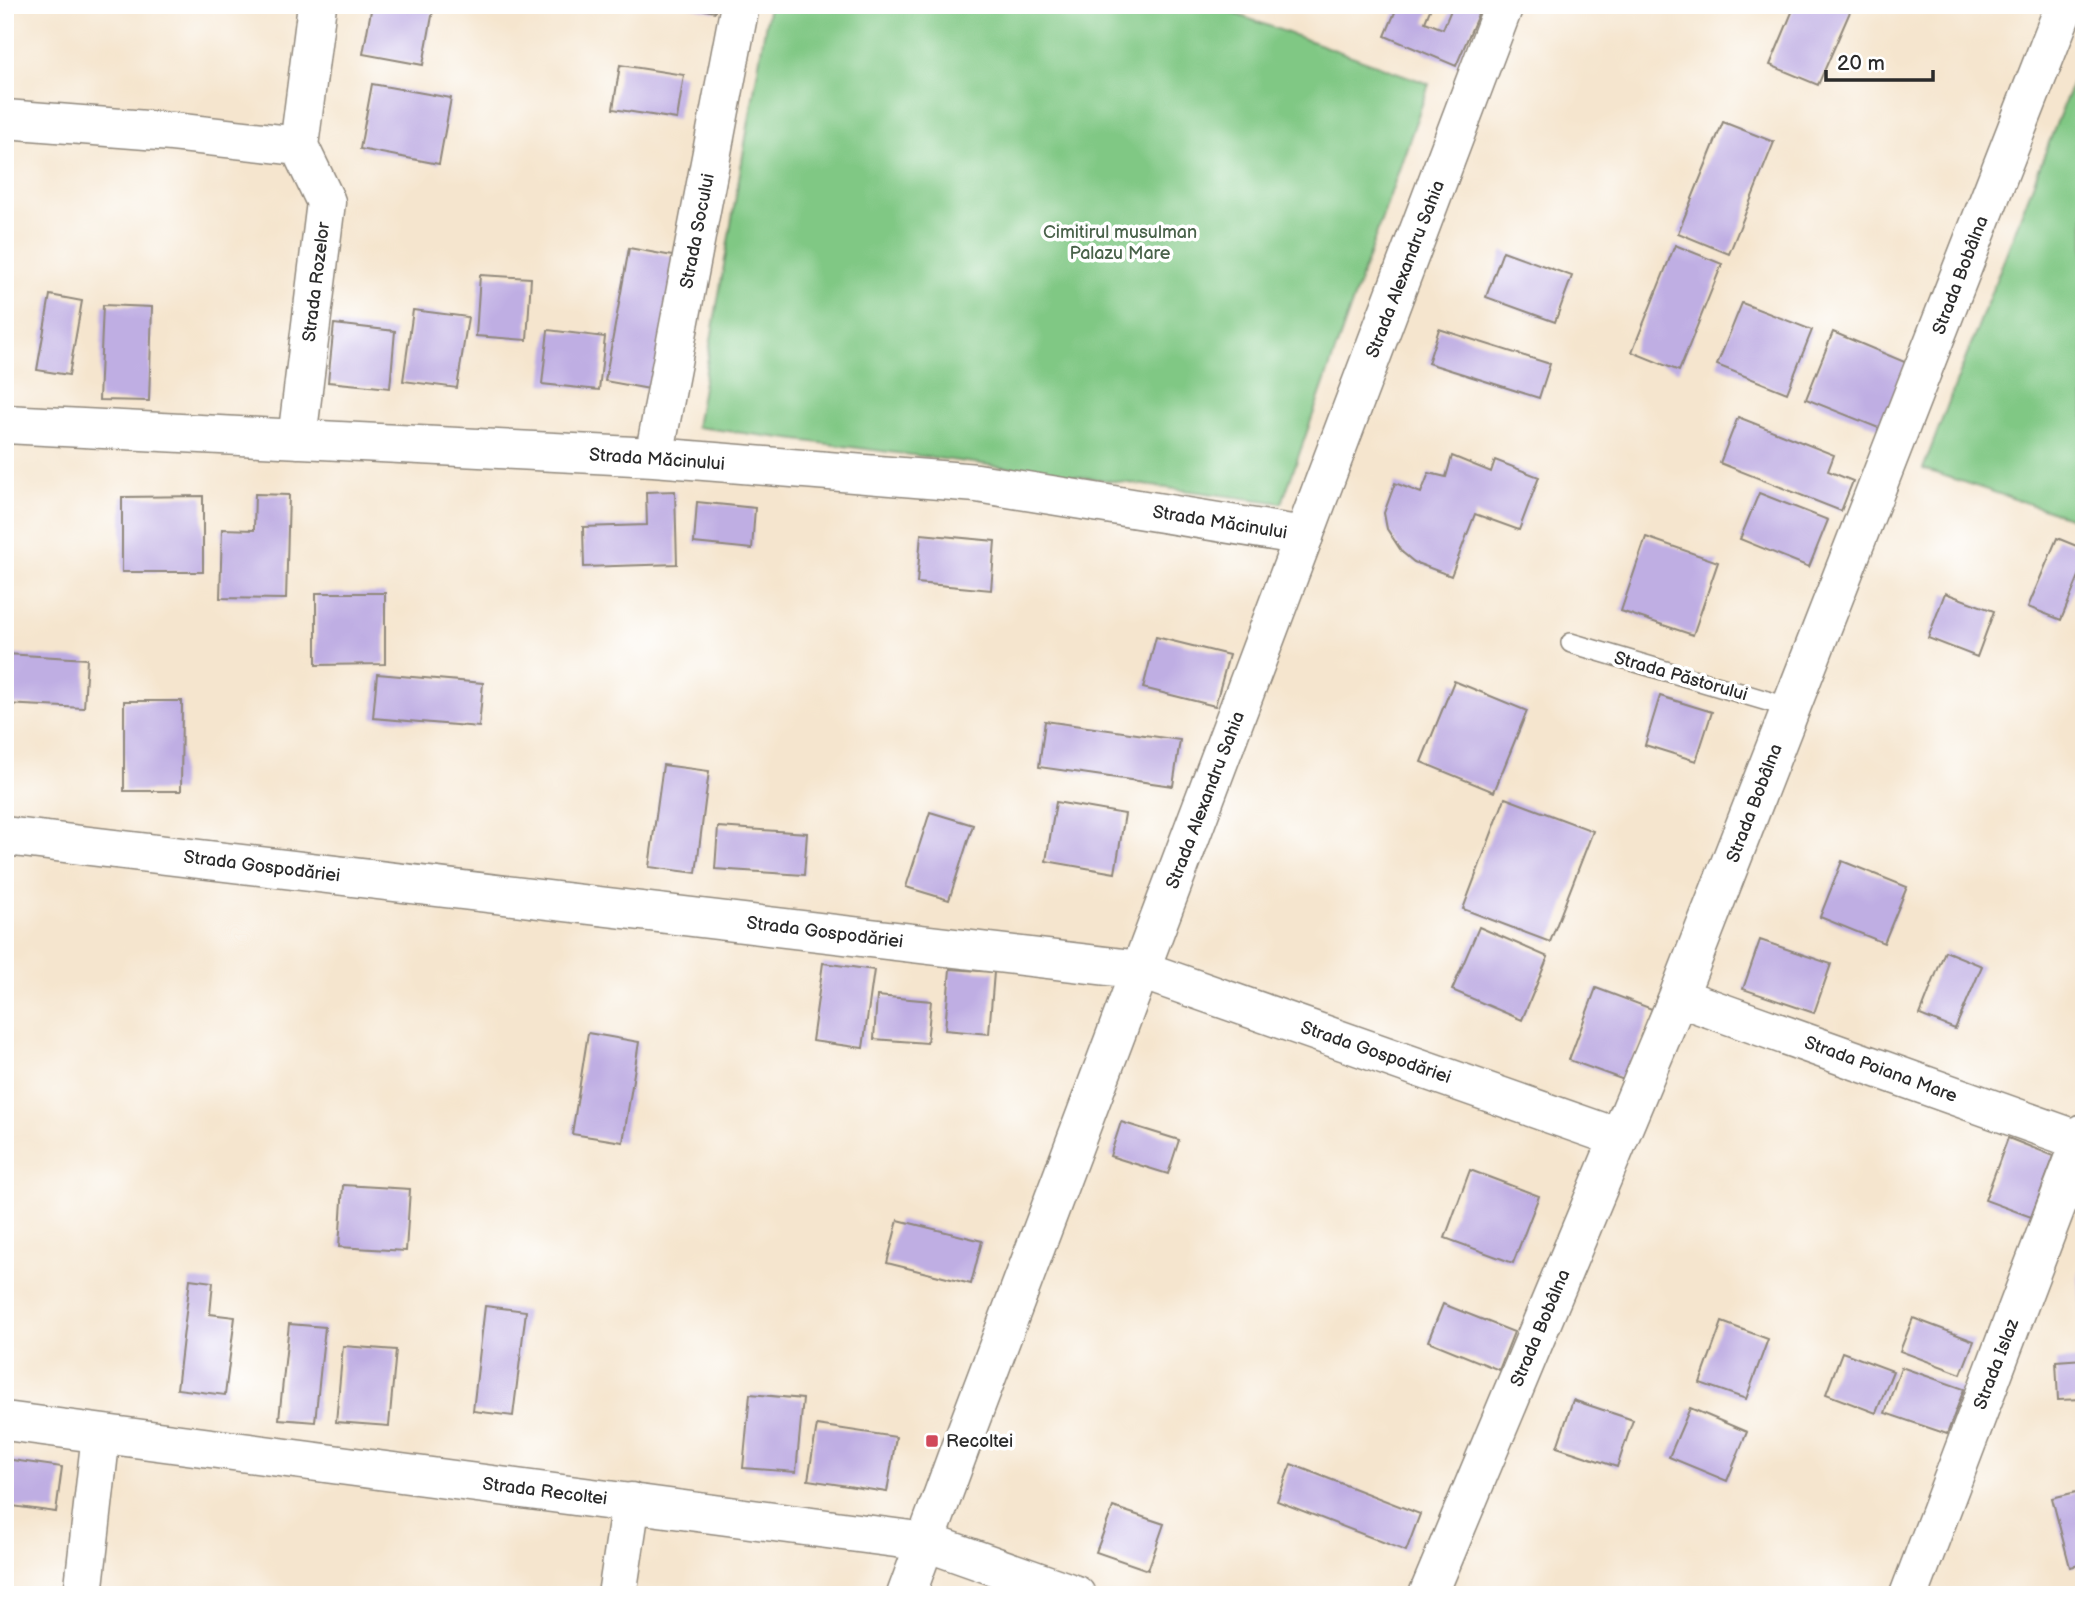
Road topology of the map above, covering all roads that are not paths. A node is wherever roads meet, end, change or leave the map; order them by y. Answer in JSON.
{"nodes":[{"id":1,"x":317,"y":5,"type":"edge"},
{"id":2,"x":740,"y":5,"type":"edge"},
{"id":3,"x":1504,"y":5,"type":"edge"},
{"id":4,"x":2065,"y":5,"type":"edge"},
{"id":5,"x":5,"y":119,"type":"edge"},
{"id":6,"x":299,"y":146,"type":"junction"},
{"id":7,"x":5,"y":424,"type":"edge"},
{"id":8,"x":297,"y":439,"type":"junction"},
{"id":9,"x":654,"y":457,"type":"junction"},
{"id":10,"x":1304,"y":536,"type":"junction"},
{"id":11,"x":1571,"y":643,"type":"dead end"},
{"id":12,"x":1791,"y":708,"type":"junction"},
{"id":13,"x":5,"y":836,"type":"edge"},
{"id":14,"x":1141,"y":970,"type":"junction"},
{"id":15,"x":1678,"y":997,"type":"junction"},
{"id":16,"x":1619,"y":1138,"type":"junction"},
{"id":17,"x":2083,"y":1138,"type":"edge"},
{"id":18,"x":5,"y":1421,"type":"edge"},
{"id":19,"x":101,"y":1434,"type":"junction"},
{"id":20,"x":631,"y":1502,"type":"junction"},
{"id":21,"x":926,"y":1542,"type":"junction"},
{"id":22,"x":83,"y":1595,"type":"edge"},
{"id":23,"x":617,"y":1595,"type":"edge"},
{"id":24,"x":906,"y":1595,"type":"edge"},
{"id":25,"x":1076,"y":1595,"type":"edge"},
{"id":26,"x":1428,"y":1595,"type":"edge"},
{"id":27,"x":1909,"y":1595,"type":"edge"}],
"edges":[{"from":1,"to":6,"type":"street"},
{"from":2,"to":9,"type":"street","name":"Strada Socului"},
{"from":3,"to":10,"type":"street","name":"Strada Alexandru Sahia"},
{"from":4,"to":12,"type":"street","name":"Strada Bobâlna"},
{"from":5,"to":6,"type":"street"},
{"from":6,"to":8,"type":"street","name":"Strada Rozelor"},
{"from":7,"to":8,"type":"street","name":"Strada Măcinului"},
{"from":8,"to":9,"type":"street","name":"Strada Măcinului"},
{"from":9,"to":10,"type":"street","name":"Strada Măcinului"},
{"from":10,"to":14,"type":"street","name":"Strada Alexandru Sahia"},
{"from":11,"to":12,"type":"lane","name":"Strada Păstorului"},
{"from":12,"to":15,"type":"street","name":"Strada Bobâlna"},
{"from":13,"to":14,"type":"street","name":"Strada Gospodăriei"},
{"from":14,"to":16,"type":"street","name":"Strada Gospodăriei"},
{"from":14,"to":21,"type":"street","name":"Strada Alexandru Sahia"},
{"from":15,"to":16,"type":"street","name":"Strada Bobâlna"},
{"from":15,"to":17,"type":"street","name":"Strada Poiana Mare"},
{"from":16,"to":26,"type":"street","name":"Strada Bobâlna"},
{"from":17,"to":27,"type":"street","name":"Strada Islaz"},
{"from":18,"to":19,"type":"street","name":"Strada Recoltei"},
{"from":19,"to":20,"type":"street","name":"Strada Recoltei"},
{"from":19,"to":22,"type":"street"},
{"from":20,"to":21,"type":"street","name":"Strada Recoltei"},
{"from":20,"to":23,"type":"street"},
{"from":21,"to":24,"type":"street","name":"Strada Alexandru Sahia"},
{"from":21,"to":25,"type":"street","name":"Strada Recoltei"}]}
